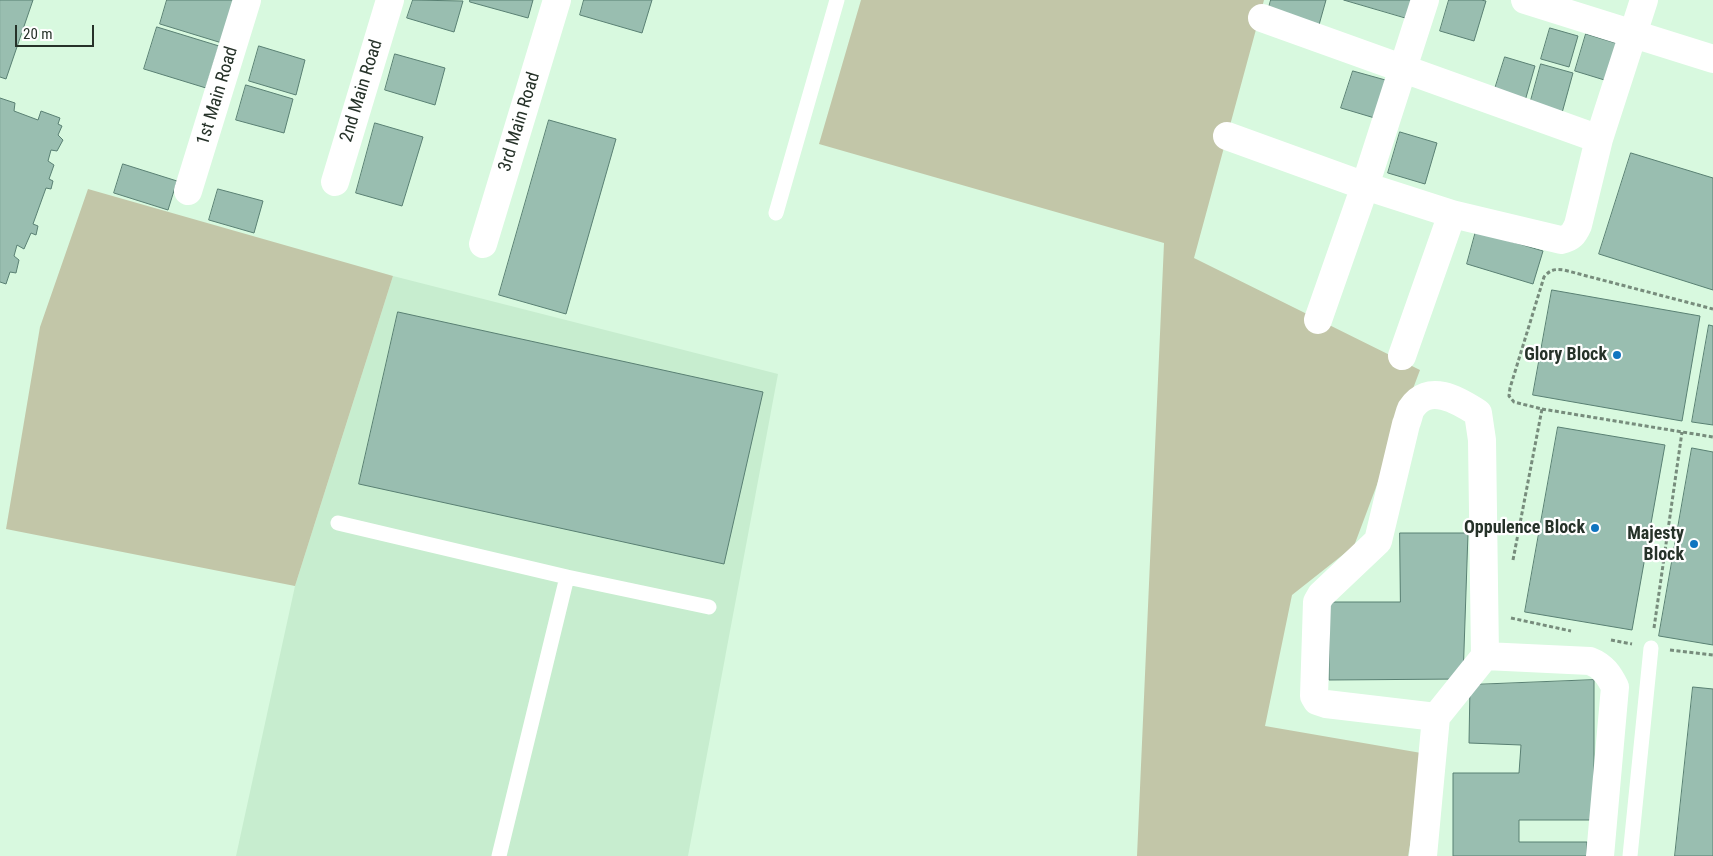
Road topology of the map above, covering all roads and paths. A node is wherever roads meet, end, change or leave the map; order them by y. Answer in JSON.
{"nodes":[{"id":1,"x":247,"y":0,"type":"edge"},
{"id":2,"x":390,"y":0,"type":"edge"},
{"id":3,"x":557,"y":0,"type":"edge"},
{"id":4,"x":837,"y":0,"type":"edge"},
{"id":5,"x":1425,"y":0,"type":"edge"},
{"id":6,"x":1525,"y":0,"type":"edge"},
{"id":7,"x":1644,"y":0,"type":"edge"},
{"id":8,"x":1262,"y":18,"type":"dead end"},
{"id":9,"x":1632,"y":35,"type":"junction"},
{"id":10,"x":1713,"y":59,"type":"edge"},
{"id":11,"x":1403,"y":69,"type":"junction"},
{"id":12,"x":1227,"y":136,"type":"dead end"},
{"id":13,"x":1599,"y":139,"type":"junction"},
{"id":14,"x":335,"y":182,"type":"dead end"},
{"id":15,"x":1365,"y":186,"type":"junction"},
{"id":16,"x":188,"y":191,"type":"dead end"},
{"id":17,"x":776,"y":213,"type":"dead end"},
{"id":18,"x":1452,"y":214,"type":"junction"},
{"id":19,"x":483,"y":244,"type":"dead end"},
{"id":20,"x":1713,"y":309,"type":"edge"},
{"id":21,"x":1318,"y":320,"type":"dead end"},
{"id":22,"x":1402,"y":356,"type":"dead end"},
{"id":23,"x":1542,"y":409,"type":"junction"},
{"id":24,"x":1682,"y":432,"type":"junction"},
{"id":25,"x":1713,"y":437,"type":"edge"},
{"id":26,"x":338,"y":523,"type":"dead end"},
{"id":27,"x":1513,"y":560,"type":"dead end"},
{"id":28,"x":567,"y":577,"type":"junction"},
{"id":29,"x":709,"y":607,"type":"dead end"},
{"id":30,"x":1506,"y":613,"type":"dead end"},
{"id":31,"x":1577,"y":632,"type":"dead end"},
{"id":32,"x":1605,"y":638,"type":"dead end"},
{"id":33,"x":1651,"y":648,"type":"junction"},
{"id":34,"x":1713,"y":655,"type":"edge"},
{"id":35,"x":1485,"y":656,"type":"junction"},
{"id":36,"x":1436,"y":717,"type":"junction"},
{"id":37,"x":499,"y":856,"type":"edge"},
{"id":38,"x":1423,"y":856,"type":"edge"},
{"id":39,"x":1600,"y":856,"type":"edge"},
{"id":40,"x":1630,"y":856,"type":"edge"}],
"edges":[{"from":1,"to":16,"type":"street","name":"1st Main Road"},
{"from":2,"to":14,"type":"street","name":"2nd Main Road"},
{"from":3,"to":19,"type":"street","name":"3rd Main Road"},
{"from":4,"to":17,"type":"lane"},
{"from":5,"to":11,"type":"street"},
{"from":6,"to":9,"type":"street"},
{"from":7,"to":9,"type":"street"},
{"from":8,"to":11,"type":"street"},
{"from":9,"to":10,"type":"street"},
{"from":9,"to":13,"type":"street"},
{"from":11,"to":13,"type":"street"},
{"from":11,"to":15,"type":"street"},
{"from":12,"to":15,"type":"street"},
{"from":13,"to":18,"type":"street"},
{"from":15,"to":18,"type":"street"},
{"from":15,"to":21,"type":"street"},
{"from":18,"to":22,"type":"street"},
{"from":20,"to":23,"type":"path"},
{"from":23,"to":24,"type":"path"},
{"from":23,"to":27,"type":"path"},
{"from":24,"to":25,"type":"path"},
{"from":24,"to":33,"type":"path"},
{"from":26,"to":28,"type":"lane"},
{"from":28,"to":29,"type":"lane"},
{"from":28,"to":37,"type":"lane"},
{"from":30,"to":31,"type":"path"},
{"from":32,"to":33,"type":"path"},
{"from":33,"to":34,"type":"path"},
{"from":33,"to":40,"type":"lane"},
{"from":35,"to":36,"type":"street"},
{"from":35,"to":36,"type":"street"},
{"from":35,"to":39,"type":"street"},
{"from":36,"to":38,"type":"street"}]}
